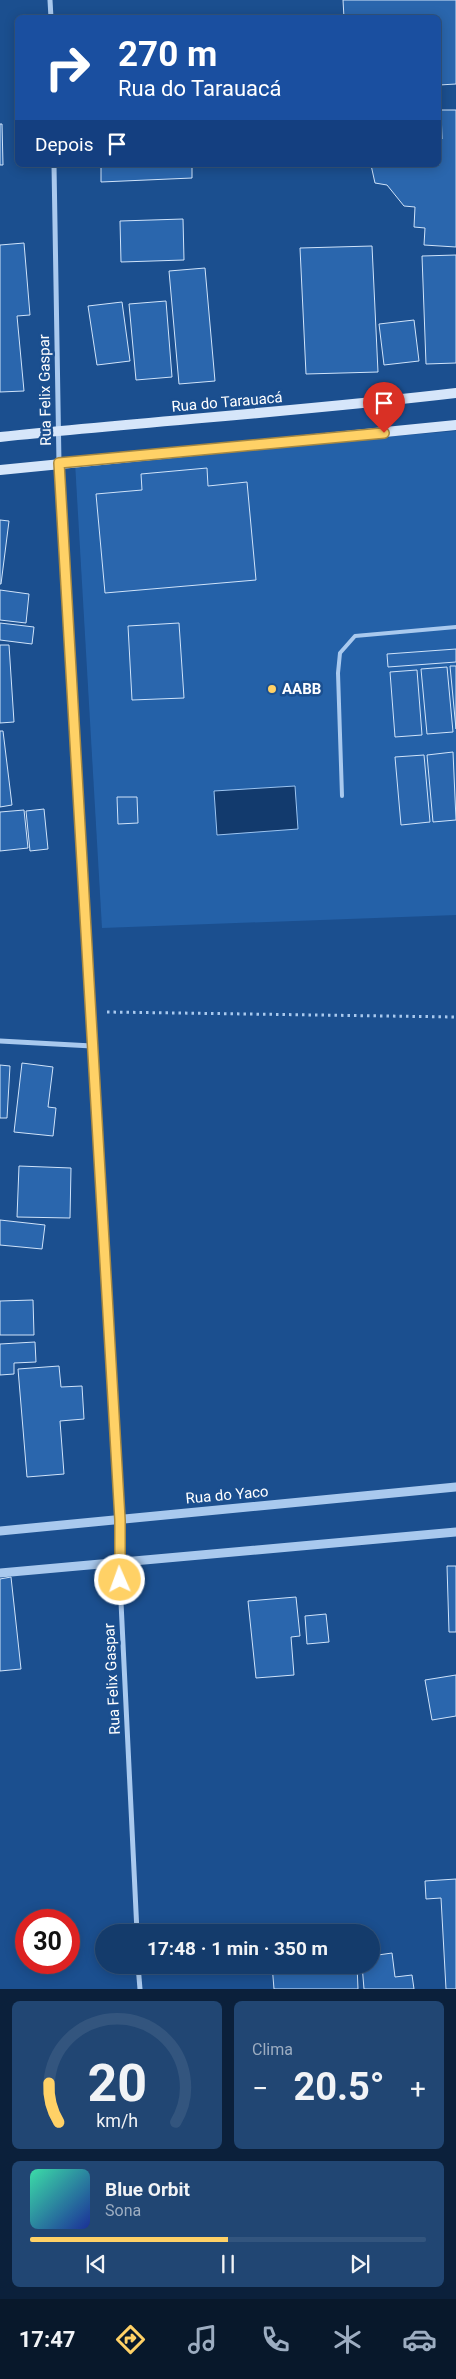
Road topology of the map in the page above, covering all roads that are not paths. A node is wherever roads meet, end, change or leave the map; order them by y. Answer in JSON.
{"nodes":[{"id":1,"x":50,"y":0,"type":"edge"},
{"id":2,"x":51,"y":15,"type":"edge"},
{"id":3,"x":54,"y":167,"type":"edge"},
{"id":4,"x":456,"y":393,"type":"edge"},
{"id":5,"x":456,"y":425,"type":"edge"},
{"id":6,"x":59,"y":431,"type":"junction"},
{"id":7,"x":0,"y":437,"type":"edge"},
{"id":8,"x":59,"y":463,"type":"junction"},
{"id":9,"x":0,"y":470,"type":"edge"},
{"id":10,"x":456,"y":627,"type":"edge"},
{"id":11,"x":342,"y":796,"type":"dead end"},
{"id":12,"x":0,"y":1041,"type":"edge"},
{"id":13,"x":92,"y":1046,"type":"junction"},
{"id":14,"x":456,"y":1487,"type":"edge"},
{"id":15,"x":120,"y":1520,"type":"junction"},
{"id":16,"x":0,"y":1531,"type":"edge"},
{"id":17,"x":456,"y":1532,"type":"edge"},
{"id":18,"x":119,"y":1561,"type":"junction"},
{"id":19,"x":0,"y":1572,"type":"edge"},
{"id":20,"x":137,"y":1924,"type":"edge"},
{"id":21,"x":139,"y":1974,"type":"edge"},
{"id":22,"x":140,"y":1989,"type":"edge"}],
"edges":[{"from":1,"to":2,"type":"street"},
{"from":3,"to":6,"type":"street","name":"Rua Felix Gaspar"},
{"from":4,"to":6,"type":"main road","name":"Rua do Tarauacá"},
{"from":5,"to":8,"type":"main road"},
{"from":6,"to":7,"type":"main road","name":"Rua do Tarauacá"},
{"from":6,"to":8,"type":"street","name":"Rua Felix Gaspar"},
{"from":8,"to":9,"type":"main road"},
{"from":8,"to":13,"type":"street","name":"Rua Felix Gaspar"},
{"from":10,"to":11,"type":"lane"},
{"from":12,"to":13,"type":"street"},
{"from":13,"to":15,"type":"street","name":"Rua Felix Gaspar"},
{"from":14,"to":15,"type":"street","name":"Rua do Yaco"},
{"from":15,"to":16,"type":"street","name":"Rua do Yaco"},
{"from":15,"to":18,"type":"street","name":"Rua Felix Gaspar"},
{"from":17,"to":18,"type":"street"},
{"from":18,"to":19,"type":"street"},
{"from":18,"to":20,"type":"street","name":"Rua Felix Gaspar"},
{"from":21,"to":22,"type":"street"}]}
